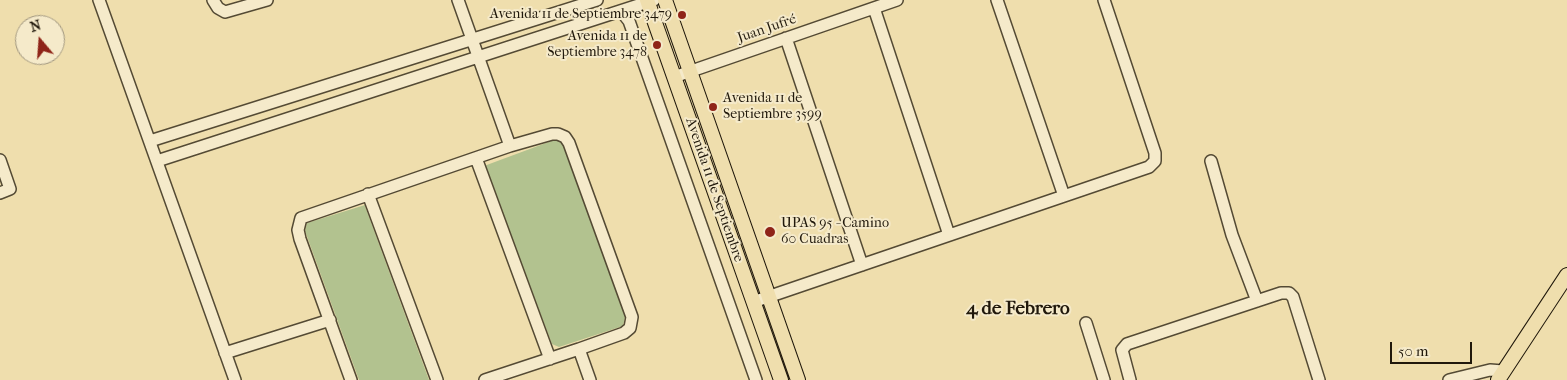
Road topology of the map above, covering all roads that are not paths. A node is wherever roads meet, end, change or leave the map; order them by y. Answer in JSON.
{"nodes":[{"id":1,"x":99,"y":0,"type":"edge"},
{"id":2,"x":213,"y":0,"type":"edge"},
{"id":3,"x":267,"y":0,"type":"edge"},
{"id":4,"x":458,"y":0,"type":"edge"},
{"id":5,"x":597,"y":0,"type":"edge"},
{"id":6,"x":665,"y":0,"type":"edge"},
{"id":7,"x":897,"y":0,"type":"edge"},
{"id":8,"x":997,"y":0,"type":"edge"},
{"id":9,"x":1104,"y":0,"type":"edge"},
{"id":10,"x":650,"y":1,"type":"edge"},
{"id":11,"x":874,"y":8,"type":"junction"},
{"id":12,"x":622,"y":12,"type":"junction"},
{"id":13,"x":786,"y":38,"type":"junction"},
{"id":14,"x":472,"y":40,"type":"junction"},
{"id":15,"x":478,"y":56,"type":"junction"},
{"id":16,"x":690,"y":71,"type":"junction"},
{"id":17,"x":674,"y":77,"type":"junction"},
{"id":18,"x":150,"y":141,"type":"junction"},
{"id":19,"x":510,"y":146,"type":"junction"},
{"id":20,"x":476,"y":158,"type":"junction"},
{"id":21,"x":0,"y":160,"type":"edge"},
{"id":22,"x":1210,"y":161,"type":"dead end"},
{"id":23,"x":157,"y":162,"type":"junction"},
{"id":24,"x":5,"y":191,"type":"edge"},
{"id":25,"x":368,"y":194,"type":"junction"},
{"id":26,"x":1064,"y":196,"type":"junction"},
{"id":27,"x":948,"y":235,"type":"junction"},
{"id":28,"x":862,"y":265,"type":"junction"},
{"id":29,"x":1567,"y":275,"type":"edge"},
{"id":30,"x":769,"y":296,"type":"junction"},
{"id":31,"x":1257,"y":301,"type":"junction"},
{"id":32,"x":753,"y":302,"type":"junction"},
{"id":33,"x":330,"y":320,"type":"junction"},
{"id":34,"x":1086,"y":323,"type":"dead end"},
{"id":35,"x":579,"y":349,"type":"junction"},
{"id":36,"x":225,"y":353,"type":"junction"},
{"id":37,"x":550,"y":359,"type":"junction"},
{"id":38,"x":1501,"y":376,"type":"edge"},
{"id":39,"x":235,"y":380,"type":"edge"},
{"id":40,"x":351,"y":380,"type":"edge"},
{"id":41,"x":437,"y":380,"type":"edge"},
{"id":42,"x":485,"y":380,"type":"edge"},
{"id":43,"x":590,"y":380,"type":"edge"},
{"id":44,"x":756,"y":380,"type":"edge"},
{"id":45,"x":781,"y":380,"type":"edge"},
{"id":46,"x":798,"y":380,"type":"edge"},
{"id":47,"x":1104,"y":380,"type":"edge"},
{"id":48,"x":1130,"y":380,"type":"edge"},
{"id":49,"x":1319,"y":380,"type":"edge"},
{"id":50,"x":1449,"y":380,"type":"edge"}],
"edges":[{"from":1,"to":18,"type":"street"},
{"from":2,"to":3,"type":"street"},
{"from":4,"to":14,"type":"street"},
{"from":5,"to":14,"type":"street"},
{"from":6,"to":16,"type":"main road","name":"Avenida 11 de Septiembre"},
{"from":7,"to":11,"type":"street","name":"Juan Jufré"},
{"from":8,"to":26,"type":"street"},
{"from":9,"to":26,"type":"street"},
{"from":10,"to":12,"type":"street"},
{"from":10,"to":17,"type":"main road","name":"Avenida 11 de Septiembre"},
{"from":11,"to":13,"type":"street","name":"Juan Jufré"},
{"from":11,"to":27,"type":"street"},
{"from":12,"to":15,"type":"street"},
{"from":12,"to":44,"type":"street"},
{"from":13,"to":16,"type":"street","name":"Juan Jufré"},
{"from":13,"to":28,"type":"street"},
{"from":14,"to":15,"type":"street"},
{"from":14,"to":18,"type":"street"},
{"from":15,"to":19,"type":"street"},
{"from":15,"to":23,"type":"street"},
{"from":16,"to":17,"type":"street","name":"Juan Jufré"},
{"from":16,"to":30,"type":"main road","name":"Avenida 11 de Septiembre"},
{"from":17,"to":32,"type":"main road","name":"Avenida 11 de Septiembre"},
{"from":18,"to":23,"type":"street"},
{"from":19,"to":20,"type":"street"},
{"from":19,"to":35,"type":"street"},
{"from":20,"to":25,"type":"street"},
{"from":20,"to":37,"type":"street"},
{"from":21,"to":24,"type":"street"},
{"from":22,"to":31,"type":"street"},
{"from":23,"to":36,"type":"street"},
{"from":25,"to":33,"type":"street"},
{"from":25,"to":41,"type":"street"},
{"from":26,"to":27,"type":"street"},
{"from":27,"to":28,"type":"street"},
{"from":28,"to":30,"type":"street"},
{"from":29,"to":38,"type":"main road"},
{"from":30,"to":32,"type":"street"},
{"from":30,"to":46,"type":"main road","name":"Avenida 11 de Septiembre"},
{"from":31,"to":48,"type":"street"},
{"from":31,"to":49,"type":"street"},
{"from":32,"to":45,"type":"main road","name":"Avenida 11 de Septiembre"},
{"from":33,"to":36,"type":"street"},
{"from":33,"to":40,"type":"street"},
{"from":34,"to":47,"type":"street"},
{"from":35,"to":37,"type":"street"},
{"from":35,"to":43,"type":"street"},
{"from":36,"to":39,"type":"street"},
{"from":37,"to":42,"type":"street"},
{"from":38,"to":50,"type":"street"}]}
